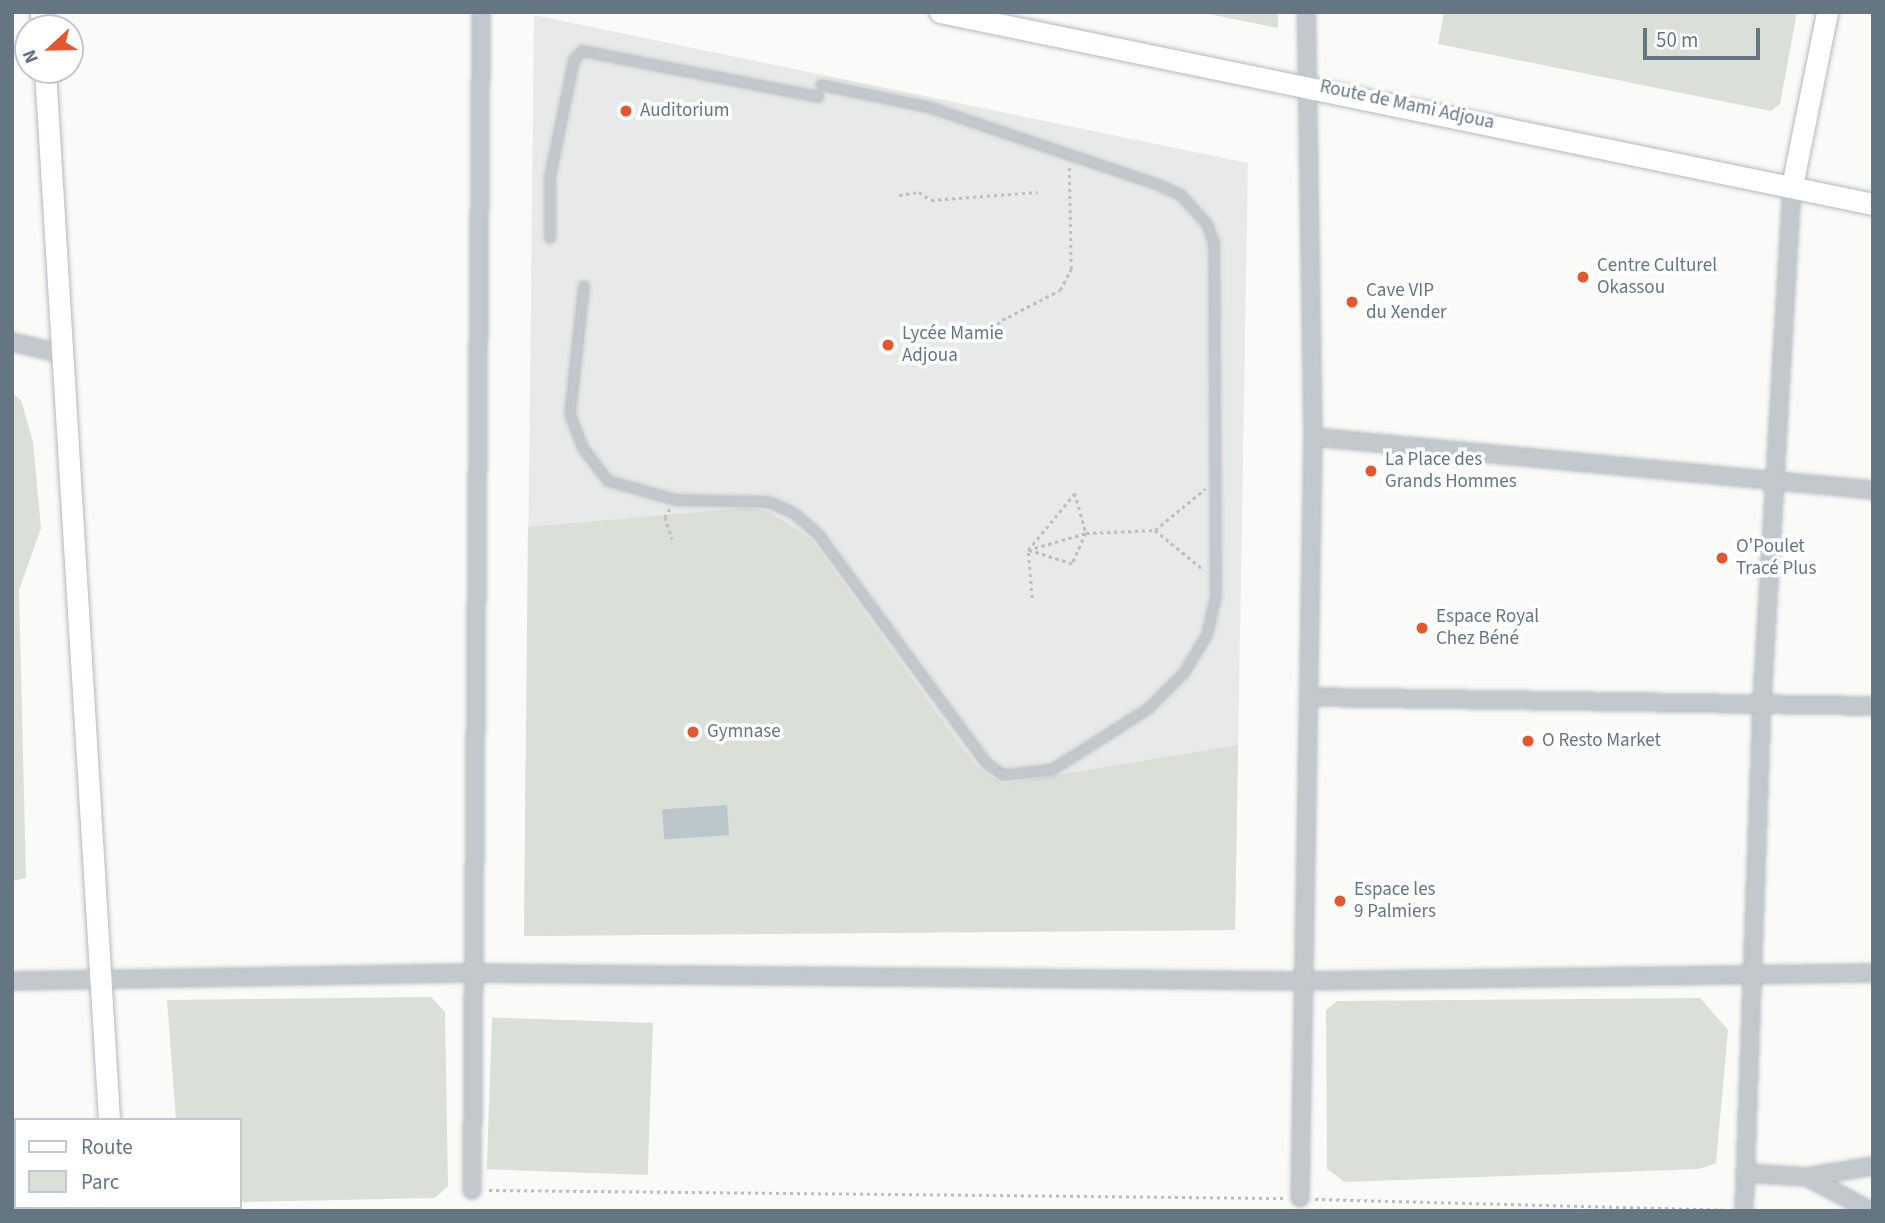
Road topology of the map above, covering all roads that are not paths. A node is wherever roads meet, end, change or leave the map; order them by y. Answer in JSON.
{"nodes":[{"id":1,"x":481,"y":12,"type":"edge"},
{"id":2,"x":940,"y":12,"type":"edge"},
{"id":3,"x":1306,"y":12,"type":"edge"},
{"id":4,"x":1827,"y":12,"type":"edge"},
{"id":5,"x":1305,"y":83,"type":"junction"},
{"id":6,"x":46,"y":84,"type":"edge"},
{"id":7,"x":821,"y":85,"type":"dead end"},
{"id":8,"x":819,"y":97,"type":"dead end"},
{"id":9,"x":1792,"y":186,"type":"junction"},
{"id":10,"x":1873,"y":204,"type":"edge"},
{"id":11,"x":550,"y":238,"type":"dead end"},
{"id":12,"x":584,"y":286,"type":"dead end"},
{"id":13,"x":12,"y":342,"type":"edge"},
{"id":14,"x":62,"y":354,"type":"junction"},
{"id":15,"x":1313,"y":437,"type":"junction"},
{"id":16,"x":1773,"y":479,"type":"junction"},
{"id":17,"x":1873,"y":490,"type":"edge"},
{"id":18,"x":1308,"y":696,"type":"junction"},
{"id":19,"x":1762,"y":701,"type":"junction"},
{"id":20,"x":1873,"y":706,"type":"edge"},
{"id":21,"x":469,"y":973,"type":"junction"},
{"id":22,"x":1873,"y":973,"type":"edge"},
{"id":23,"x":1757,"y":974,"type":"junction"},
{"id":24,"x":12,"y":981,"type":"edge"},
{"id":25,"x":100,"y":981,"type":"junction"},
{"id":26,"x":1298,"y":981,"type":"junction"},
{"id":27,"x":109,"y":1118,"type":"edge"},
{"id":28,"x":1873,"y":1166,"type":"edge"},
{"id":29,"x":1746,"y":1173,"type":"junction"},
{"id":30,"x":1807,"y":1177,"type":"junction"},
{"id":31,"x":472,"y":1190,"type":"road end"},
{"id":32,"x":1300,"y":1198,"type":"road end"},
{"id":33,"x":1744,"y":1210,"type":"edge"},
{"id":34,"x":1871,"y":1211,"type":"edge"}],
"edges":[{"from":1,"to":21,"type":"street"},
{"from":2,"to":5,"type":"street","name":"Route de Mami Adjoua"},
{"from":3,"to":5,"type":"street"},
{"from":4,"to":9,"type":"street"},
{"from":5,"to":9,"type":"street","name":"Route de Mami Adjoua"},
{"from":5,"to":15,"type":"street"},
{"from":6,"to":14,"type":"street"},
{"from":7,"to":12,"type":"lane"},
{"from":8,"to":11,"type":"lane"},
{"from":9,"to":10,"type":"street","name":"Route de Mami Adjoua"},
{"from":9,"to":16,"type":"street"},
{"from":13,"to":14,"type":"street"},
{"from":14,"to":25,"type":"street"},
{"from":15,"to":16,"type":"street"},
{"from":15,"to":18,"type":"street"},
{"from":16,"to":17,"type":"street"},
{"from":16,"to":19,"type":"street"},
{"from":18,"to":19,"type":"street"},
{"from":18,"to":26,"type":"street"},
{"from":19,"to":20,"type":"street"},
{"from":19,"to":23,"type":"street"},
{"from":21,"to":25,"type":"street"},
{"from":21,"to":26,"type":"street"},
{"from":21,"to":31,"type":"street"},
{"from":22,"to":23,"type":"street"},
{"from":23,"to":26,"type":"street"},
{"from":23,"to":29,"type":"street"},
{"from":24,"to":25,"type":"street"},
{"from":25,"to":27,"type":"street"},
{"from":26,"to":32,"type":"street"},
{"from":28,"to":30,"type":"street"},
{"from":29,"to":30,"type":"street"},
{"from":29,"to":33,"type":"street"},
{"from":30,"to":34,"type":"street"}]}
